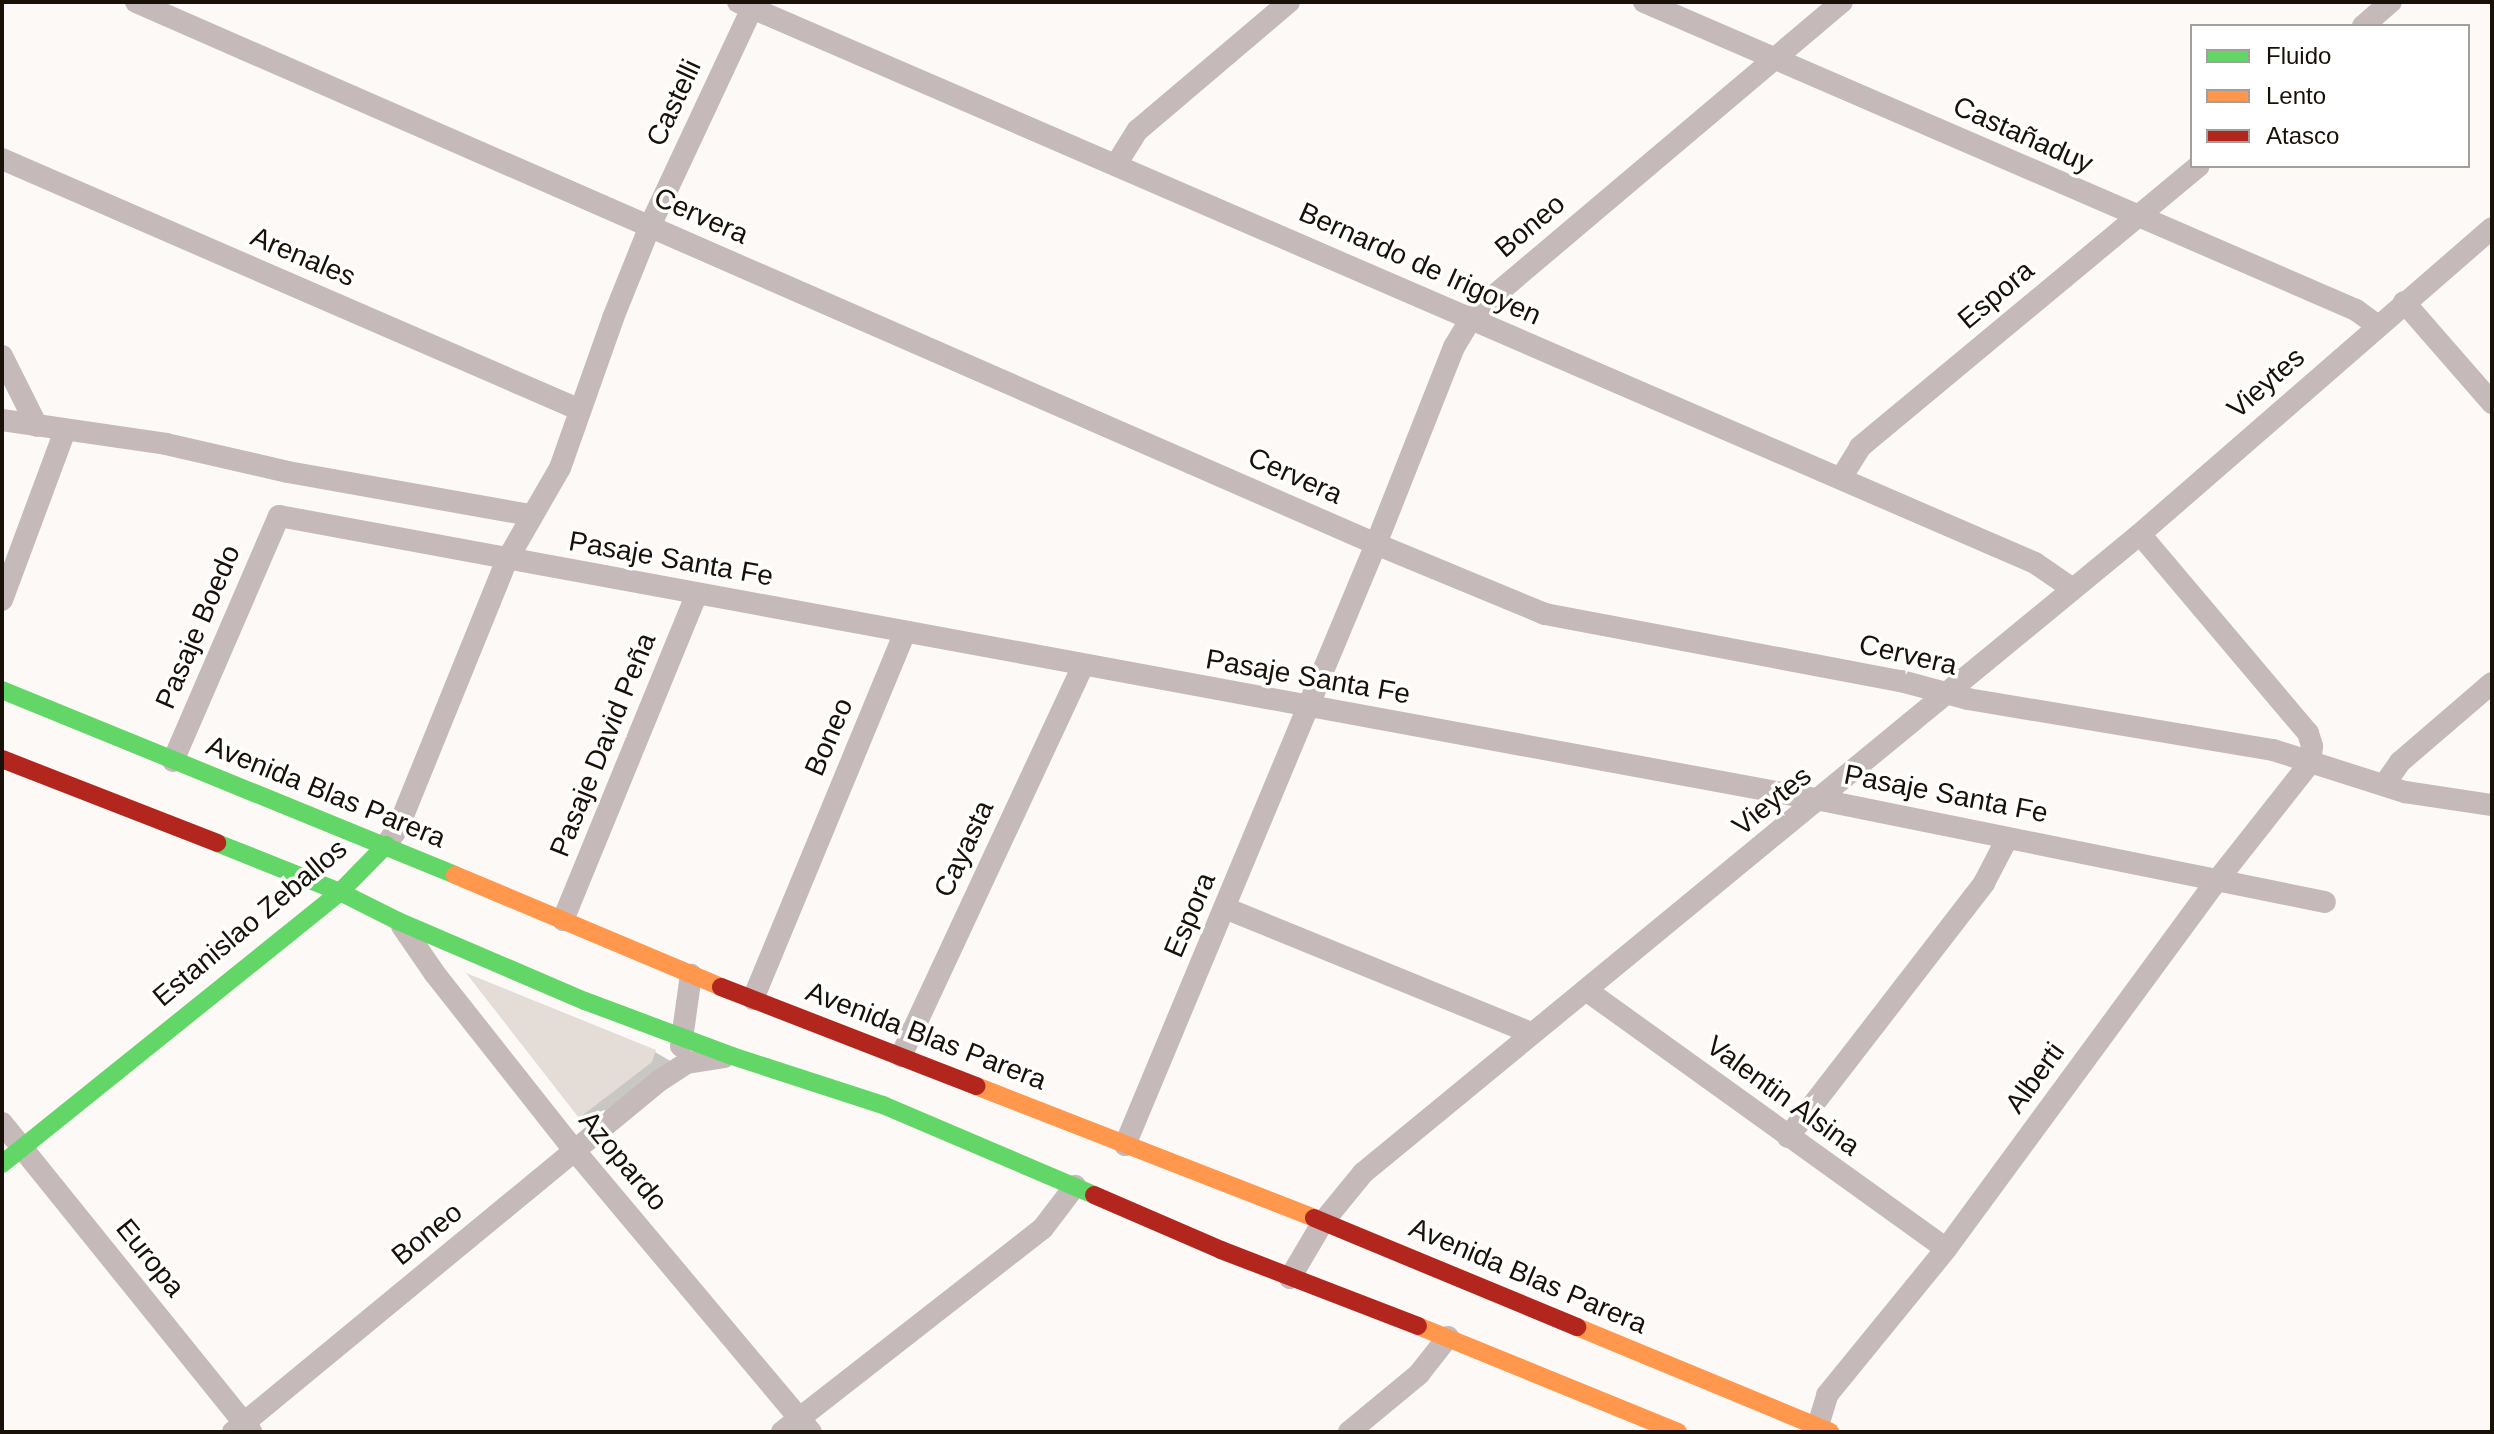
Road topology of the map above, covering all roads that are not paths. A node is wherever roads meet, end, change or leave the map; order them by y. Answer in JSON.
{"nodes":[{"id":1,"x":136,"y":2,"type":"edge"},
{"id":2,"x":1289,"y":2,"type":"edge"},
{"id":3,"x":1644,"y":2,"type":"edge"},
{"id":4,"x":1842,"y":2,"type":"edge"},
{"id":5,"x":2391,"y":2,"type":"edge"},
{"id":6,"x":748,"y":4,"type":"edge"},
{"id":7,"x":2365,"y":24,"type":"edge"},
{"id":8,"x":1773,"y":58,"type":"junction"},
{"id":9,"x":2,"y":159,"type":"edge"},
{"id":10,"x":1117,"y":163,"type":"junction"},
{"id":11,"x":2196,"y":168,"type":"edge"},
{"id":12,"x":2138,"y":217,"type":"junction"},
{"id":13,"x":650,"y":226,"type":"junction"},
{"id":14,"x":2492,"y":228,"type":"edge"},
{"id":15,"x":2404,"y":302,"type":"junction"},
{"id":16,"x":1471,"y":319,"type":"junction"},
{"id":17,"x":2377,"y":325,"type":"junction"},
{"id":18,"x":2,"y":356,"type":"edge"},
{"id":19,"x":2492,"y":403,"type":"edge"},
{"id":20,"x":580,"y":410,"type":"junction"},
{"id":21,"x":2,"y":420,"type":"edge"},
{"id":22,"x":37,"y":426,"type":"junction"},
{"id":23,"x":65,"y":431,"type":"junction"},
{"id":24,"x":1841,"y":478,"type":"junction"},
{"id":25,"x":530,"y":515,"type":"junction"},
{"id":26,"x":279,"y":516,"type":"joint"},
{"id":27,"x":2140,"y":534,"type":"junction"},
{"id":28,"x":1376,"y":544,"type":"junction"},
{"id":29,"x":507,"y":560,"type":"junction"},
{"id":30,"x":2073,"y":589,"type":"junction"},
{"id":31,"x":697,"y":594,"type":"junction"},
{"id":32,"x":2,"y":600,"type":"edge"},
{"id":33,"x":905,"y":632,"type":"junction"},
{"id":34,"x":1082,"y":667,"type":"junction"},
{"id":35,"x":2492,"y":683,"type":"edge"},
{"id":36,"x":2,"y":690,"type":"edge"},
{"id":37,"x":1947,"y":694,"type":"junction"},
{"id":38,"x":1309,"y":707,"type":"junction"},
{"id":39,"x":2,"y":759,"type":"edge"},
{"id":40,"x":173,"y":761,"type":"junction"},
{"id":41,"x":2310,"y":763,"type":"junction"},
{"id":42,"x":2384,"y":785,"type":"junction"},
{"id":43,"x":1821,"y":800,"type":"junction"},
{"id":44,"x":2492,"y":805,"type":"edge"},
{"id":45,"x":2007,"y":839,"type":"junction"},
{"id":46,"x":386,"y":845,"type":"junction"},
{"id":47,"x":2216,"y":882,"type":"junction"},
{"id":48,"x":340,"y":892,"type":"junction"},
{"id":49,"x":2325,"y":902,"type":"dead end"},
{"id":50,"x":1225,"y":908,"type":"junction"},
{"id":51,"x":563,"y":920,"type":"junction"},
{"id":52,"x":398,"y":921,"type":"junction"},
{"id":53,"x":691,"y":975,"type":"junction"},
{"id":54,"x":1586,"y":990,"type":"junction"},
{"id":55,"x":753,"y":999,"type":"junction"},
{"id":56,"x":1532,"y":1033,"type":"junction"},
{"id":57,"x":682,"y":1038,"type":"junction"},
{"id":58,"x":732,"y":1056,"type":"junction"},
{"id":59,"x":901,"y":1056,"type":"junction"},
{"id":60,"x":659,"y":1081,"type":"junction"},
{"id":61,"x":2,"y":1123,"type":"edge"},
{"id":62,"x":1788,"y":1137,"type":"junction"},
{"id":63,"x":1125,"y":1145,"type":"junction"},
{"id":64,"x":22,"y":1147,"type":"junction"},
{"id":65,"x":575,"y":1151,"type":"junction"},
{"id":66,"x":2,"y":1164,"type":"edge"},
{"id":67,"x":1075,"y":1186,"type":"junction"},
{"id":68,"x":1323,"y":1222,"type":"junction"},
{"id":69,"x":1946,"y":1249,"type":"junction"},
{"id":70,"x":1290,"y":1278,"type":"junction"},
{"id":71,"x":1448,"y":1337,"type":"junction"},
{"id":72,"x":1373,"y":1424,"type":"edge"},
{"id":73,"x":798,"y":1427,"type":"edge"},
{"id":74,"x":242,"y":1429,"type":"edge"},
{"id":75,"x":1821,"y":1430,"type":"edge"},
{"id":76,"x":1349,"y":1432,"type":"edge"},
{"id":77,"x":1678,"y":1432,"type":"edge"}],
"edges":[{"from":1,"to":13,"type":"street","name":"Cervera"},
{"from":2,"to":10,"type":"street"},
{"from":3,"to":8,"type":"street","name":"Castañaduy"},
{"from":4,"to":8,"type":"street","name":"Boneo"},
{"from":5,"to":7,"type":"street"},
{"from":6,"to":10,"type":"street","name":"Bernardo de Irigoyen"},
{"from":6,"to":13,"type":"street","name":"Castelli"},
{"from":8,"to":12,"type":"street","name":"Castañaduy"},
{"from":8,"to":16,"type":"street","name":"Boneo"},
{"from":9,"to":20,"type":"street","name":"Arenales"},
{"from":10,"to":16,"type":"street","name":"Bernardo de Irigoyen"},
{"from":11,"to":12,"type":"street","name":"Espora"},
{"from":12,"to":17,"type":"street","name":"Castañaduy"},
{"from":12,"to":24,"type":"street","name":"Espora"},
{"from":13,"to":20,"type":"street","name":"Castelli"},
{"from":13,"to":28,"type":"street","name":"Cervera"},
{"from":14,"to":15,"type":"street","name":"Vieytes"},
{"from":15,"to":17,"type":"street","name":"Vieytes"},
{"from":15,"to":19,"type":"street"},
{"from":16,"to":24,"type":"street","name":"Bernardo de Irigoyen"},
{"from":16,"to":28,"type":"street","name":"Boneo"},
{"from":17,"to":27,"type":"street","name":"Vieytes"},
{"from":18,"to":22,"type":"street"},
{"from":20,"to":25,"type":"street","name":"Estanislao Zeballos"},
{"from":21,"to":22,"type":"street"},
{"from":22,"to":23,"type":"street"},
{"from":23,"to":25,"type":"street"},
{"from":23,"to":32,"type":"street"},
{"from":24,"to":30,"type":"street","name":"Bernardo de Irigoyen"},
{"from":25,"to":29,"type":"street","name":"Estanislao Zeballos"},
{"from":26,"to":29,"type":"street","name":"Pasaje Santa Fe"},
{"from":26,"to":40,"type":"street","name":"Pasaje Boedo"},
{"from":27,"to":30,"type":"street","name":"Vieytes"},
{"from":27,"to":41,"type":"street"},
{"from":28,"to":37,"type":"street","name":"Cervera"},
{"from":28,"to":38,"type":"street","name":"Boneo"},
{"from":29,"to":31,"type":"street","name":"Pasaje Santa Fe"},
{"from":29,"to":46,"type":"street","name":"Estanislao Zeballos"},
{"from":30,"to":37,"type":"street","name":"Vieytes"},
{"from":31,"to":33,"type":"street","name":"Pasaje Santa Fe"},
{"from":31,"to":51,"type":"street","name":"Pasaje David Peña"},
{"from":33,"to":34,"type":"street","name":"Pasaje Santa Fe"},
{"from":33,"to":55,"type":"street","name":"Boneo"},
{"from":34,"to":38,"type":"street","name":"Pasaje Santa Fe"},
{"from":34,"to":59,"type":"street","name":"Cayasta"},
{"from":35,"to":42,"type":"street"},
{"from":36,"to":40,"type":"main road","name":"Avenida Blas Parera"},
{"from":37,"to":41,"type":"street","name":"Cervera"},
{"from":37,"to":43,"type":"street","name":"Vieytes"},
{"from":38,"to":43,"type":"street","name":"Pasaje Santa Fe"},
{"from":38,"to":50,"type":"street","name":"Espora"},
{"from":39,"to":48,"type":"main road"},
{"from":40,"to":46,"type":"main road","name":"Avenida Blas Parera"},
{"from":41,"to":42,"type":"street","name":"Cervera"},
{"from":41,"to":47,"type":"street","name":"Alberti"},
{"from":42,"to":44,"type":"street","name":"Cervera"},
{"from":43,"to":45,"type":"street","name":"Pasaje Santa Fe"},
{"from":43,"to":54,"type":"street","name":"Vieytes"},
{"from":45,"to":47,"type":"street","name":"Pasaje Santa Fe"},
{"from":45,"to":62,"type":"street"},
{"from":46,"to":48,"type":"main road","name":"Estanislao Zeballos"},
{"from":46,"to":51,"type":"main road","name":"Avenida Blas Parera"},
{"from":47,"to":49,"type":"street","name":"Pasaje Santa Fe"},
{"from":47,"to":69,"type":"street","name":"Alberti"},
{"from":48,"to":52,"type":"main road"},
{"from":48,"to":64,"type":"main road","name":"Estanislao Zeballos"},
{"from":50,"to":56,"type":"street"},
{"from":50,"to":63,"type":"street","name":"Espora"},
{"from":51,"to":53,"type":"main road","name":"Avenida Blas Parera"},
{"from":52,"to":57,"type":"main road"},
{"from":52,"to":65,"type":"street","name":"Azopardo"},
{"from":53,"to":55,"type":"main road","name":"Avenida Blas Parera"},
{"from":53,"to":57,"type":"street","name":"Boneo"},
{"from":54,"to":56,"type":"street","name":"Vieytes"},
{"from":54,"to":62,"type":"street","name":"Valentin Alsina"},
{"from":55,"to":59,"type":"main road","name":"Avenida Blas Parera"},
{"from":56,"to":68,"type":"street","name":"Vieytes"},
{"from":57,"to":58,"type":"main road"},
{"from":57,"to":60,"type":"street","name":"Boneo"},
{"from":58,"to":60,"type":"street","name":"Boneo"},
{"from":58,"to":67,"type":"main road"},
{"from":59,"to":63,"type":"main road","name":"Avenida Blas Parera"},
{"from":60,"to":65,"type":"street","name":"Boneo"},
{"from":61,"to":64,"type":"street","name":"Europa"},
{"from":62,"to":69,"type":"street","name":"Valentin Alsina"},
{"from":63,"to":68,"type":"main road","name":"Avenida Blas Parera"},
{"from":64,"to":66,"type":"main road","name":"Estanislao Zeballos"},
{"from":64,"to":74,"type":"street","name":"Europa"},
{"from":65,"to":73,"type":"street","name":"Azopardo"},
{"from":65,"to":74,"type":"street","name":"Boneo"},
{"from":67,"to":70,"type":"main road"},
{"from":67,"to":73,"type":"street"},
{"from":68,"to":70,"type":"street","name":"Vieytes"},
{"from":68,"to":75,"type":"main road","name":"Avenida Blas Parera"},
{"from":69,"to":75,"type":"street","name":"Alberti"},
{"from":70,"to":71,"type":"main road"},
{"from":71,"to":72,"type":"street"},
{"from":71,"to":77,"type":"main road"},
{"from":72,"to":76,"type":"street"}]}
